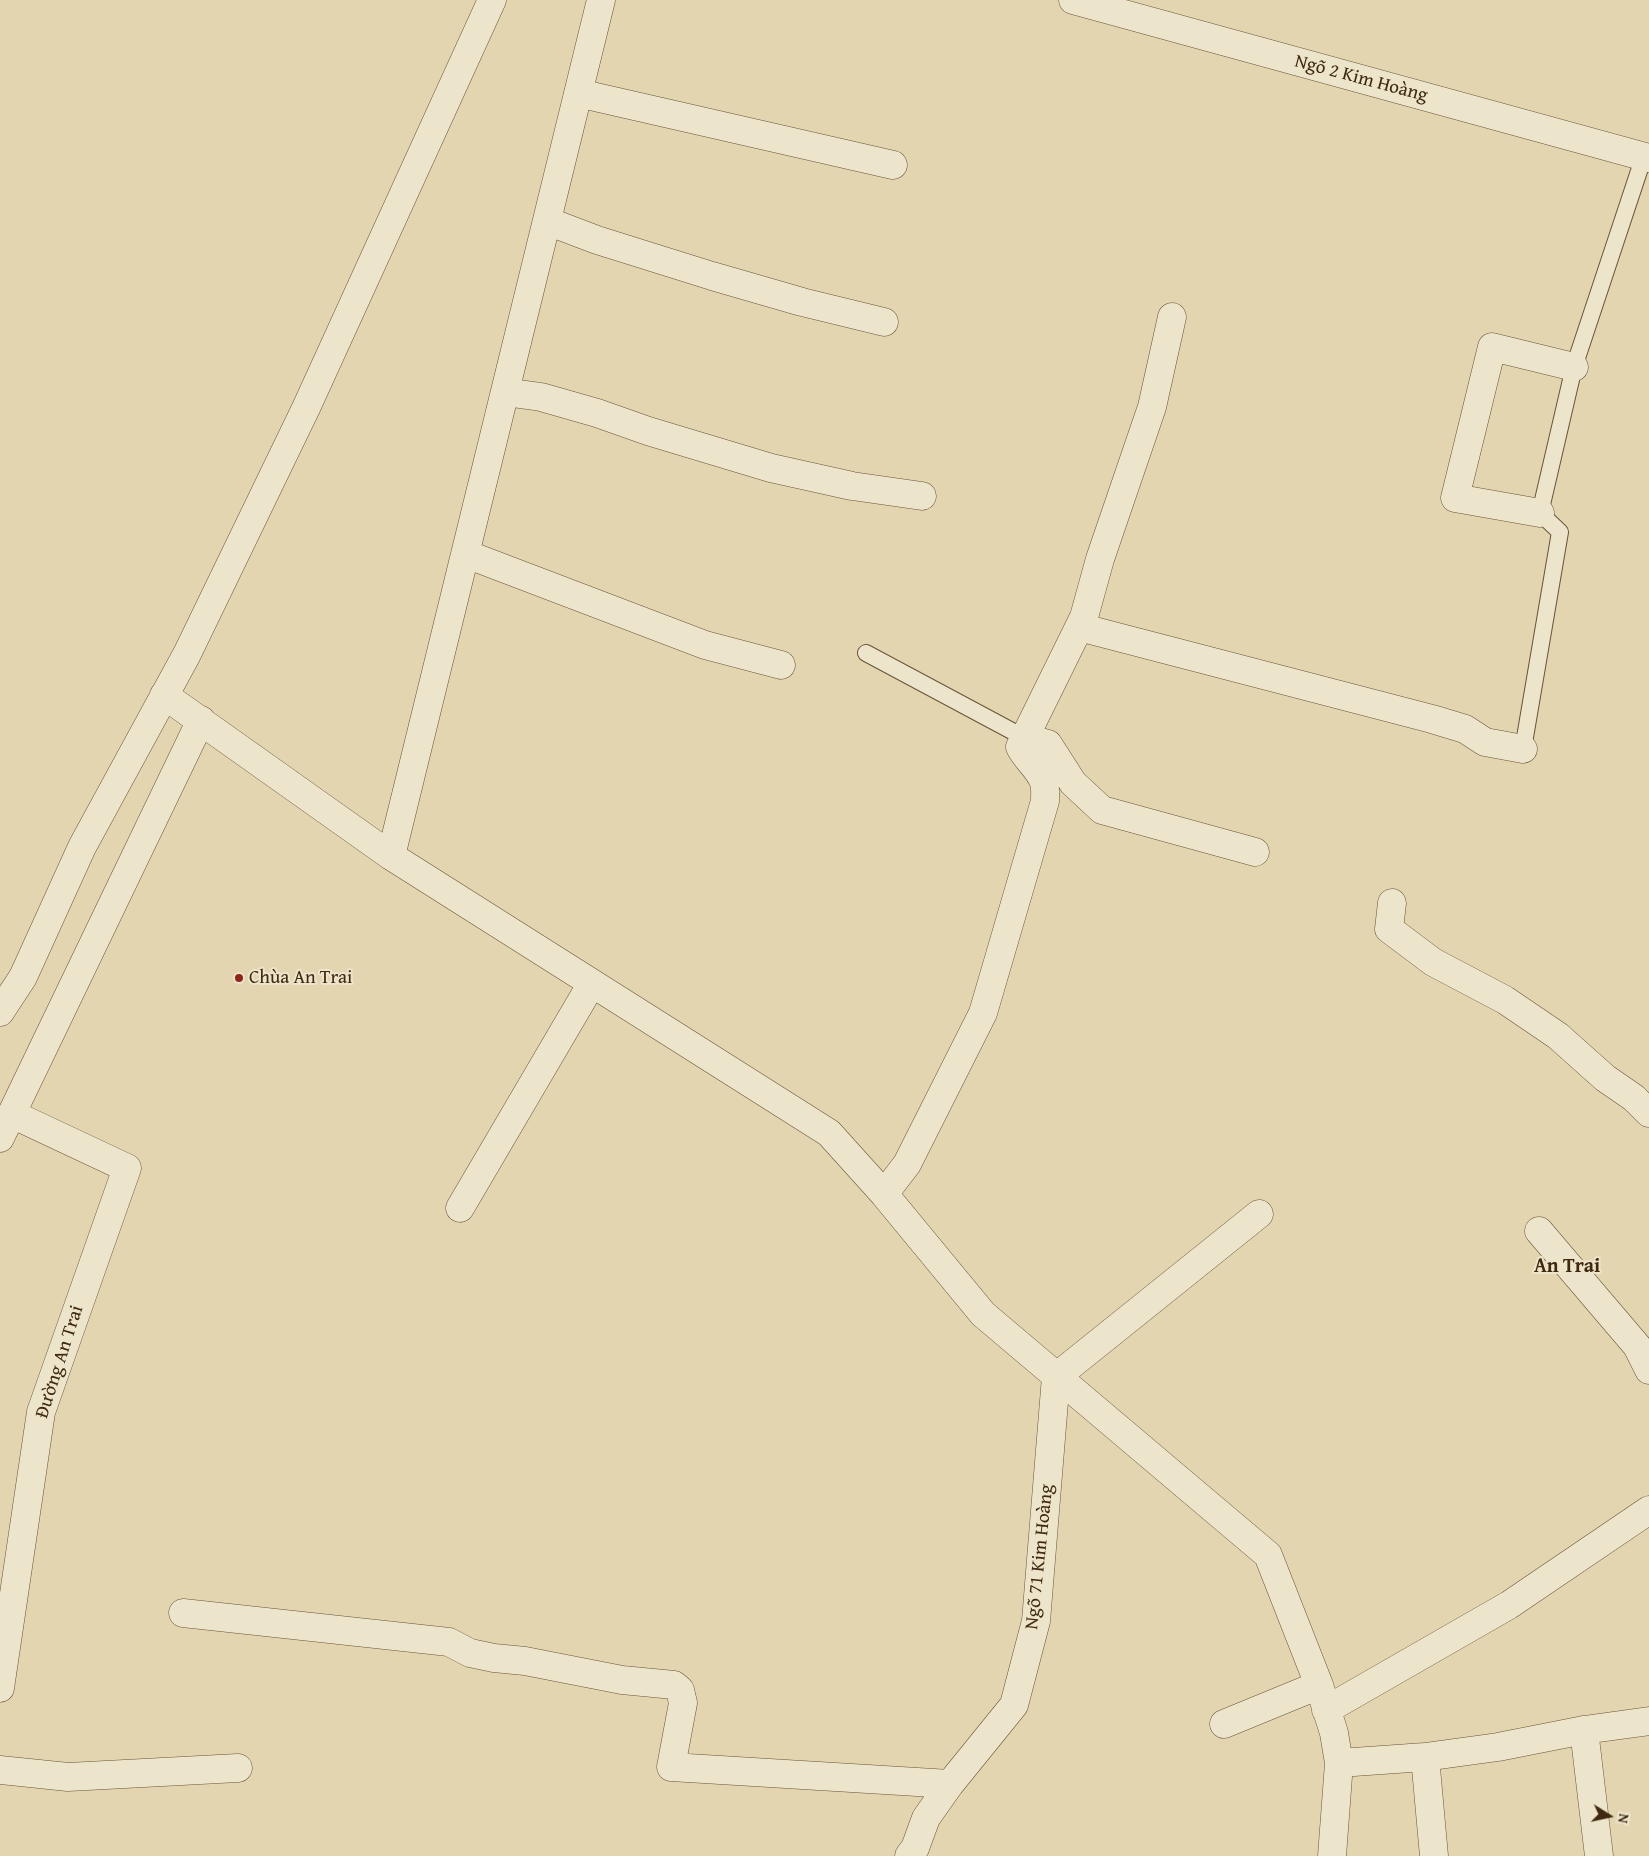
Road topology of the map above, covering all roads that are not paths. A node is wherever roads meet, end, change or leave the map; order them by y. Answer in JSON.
{"nodes":[{"id":1,"x":492,"y":0,"type":"edge"},
{"id":2,"x":602,"y":0,"type":"edge"},
{"id":3,"x":1073,"y":0,"type":"edge"},
{"id":4,"x":578,"y":93,"type":"junction"},
{"id":5,"x":1646,"y":157,"type":"edge"},
{"id":6,"x":893,"y":165,"type":"dead end"},
{"id":7,"x":547,"y":221,"type":"junction"},
{"id":8,"x":1172,"y":317,"type":"dead end"},
{"id":9,"x":884,"y":322,"type":"dead end"},
{"id":10,"x":1574,"y":367,"type":"junction"},
{"id":11,"x":505,"y":392,"type":"junction"},
{"id":12,"x":922,"y":496,"type":"dead end"},
{"id":13,"x":1540,"y":513,"type":"junction"},
{"id":14,"x":466,"y":554,"type":"junction"},
{"id":15,"x":1079,"y":627,"type":"junction"},
{"id":16,"x":866,"y":653,"type":"dead end"},
{"id":17,"x":782,"y":665,"type":"dead end"},
{"id":18,"x":164,"y":695,"type":"junction"},
{"id":19,"x":201,"y":720,"type":"junction"},
{"id":20,"x":1025,"y":738,"type":"junction"},
{"id":21,"x":1524,"y":749,"type":"joint"},
{"id":22,"x":1255,"y":852,"type":"dead end"},
{"id":23,"x":391,"y":856,"type":"junction"},
{"id":24,"x":1392,"y":903,"type":"dead end"},
{"id":25,"x":592,"y":983,"type":"junction"},
{"id":26,"x":0,"y":1012,"type":"edge"},
{"id":27,"x":1649,"y":1113,"type":"edge"},
{"id":28,"x":12,"y":1114,"type":"junction"},
{"id":29,"x":0,"y":1138,"type":"edge"},
{"id":30,"x":884,"y":1194,"type":"junction"},
{"id":31,"x":460,"y":1208,"type":"dead end"},
{"id":32,"x":1259,"y":1214,"type":"dead end"},
{"id":33,"x":1539,"y":1231,"type":"dead end"},
{"id":34,"x":1649,"y":1370,"type":"edge"},
{"id":35,"x":1056,"y":1377,"type":"junction"},
{"id":36,"x":1649,"y":1510,"type":"edge"},
{"id":37,"x":182,"y":1613,"type":"dead end"},
{"id":38,"x":0,"y":1688,"type":"edge"},
{"id":39,"x":1323,"y":1697,"type":"junction"},
{"id":40,"x":1649,"y":1721,"type":"edge"},
{"id":41,"x":1224,"y":1724,"type":"dead end"},
{"id":42,"x":1584,"y":1730,"type":"junction"},
{"id":43,"x":1425,"y":1757,"type":"junction"},
{"id":44,"x":1339,"y":1763,"type":"junction"},
{"id":45,"x":238,"y":1768,"type":"dead end"},
{"id":46,"x":0,"y":1770,"type":"edge"},
{"id":47,"x":950,"y":1784,"type":"junction"},
{"id":48,"x":913,"y":1853,"type":"edge"},
{"id":49,"x":1332,"y":1856,"type":"edge"},
{"id":50,"x":1434,"y":1856,"type":"edge"},
{"id":51,"x":1599,"y":1856,"type":"edge"}],
"edges":[{"from":1,"to":18,"type":"street"},
{"from":2,"to":4,"type":"street"},
{"from":3,"to":5,"type":"street","name":"Ngõ 2 Kim Hoàng"},
{"from":4,"to":6,"type":"street"},
{"from":4,"to":7,"type":"street"},
{"from":5,"to":10,"type":"lane"},
{"from":7,"to":9,"type":"street"},
{"from":7,"to":11,"type":"street"},
{"from":8,"to":15,"type":"street"},
{"from":10,"to":13,"type":"lane"},
{"from":10,"to":13,"type":"street"},
{"from":11,"to":12,"type":"street"},
{"from":11,"to":14,"type":"street"},
{"from":13,"to":21,"type":"lane"},
{"from":14,"to":17,"type":"street"},
{"from":14,"to":23,"type":"street"},
{"from":15,"to":20,"type":"street"},
{"from":15,"to":21,"type":"street"},
{"from":16,"to":20,"type":"lane"},
{"from":18,"to":19,"type":"street"},
{"from":18,"to":26,"type":"street"},
{"from":19,"to":23,"type":"street"},
{"from":19,"to":28,"type":"street"},
{"from":20,"to":22,"type":"street"},
{"from":20,"to":30,"type":"street"},
{"from":23,"to":25,"type":"street"},
{"from":24,"to":27,"type":"street"},
{"from":25,"to":30,"type":"street"},
{"from":25,"to":31,"type":"street"},
{"from":28,"to":29,"type":"street"},
{"from":28,"to":38,"type":"street","name":"Đường An Trai"},
{"from":30,"to":35,"type":"street"},
{"from":32,"to":35,"type":"street"},
{"from":33,"to":34,"type":"street"},
{"from":35,"to":39,"type":"street"},
{"from":35,"to":47,"type":"street","name":"Ngõ 71 Kim Hoàng"},
{"from":36,"to":39,"type":"street"},
{"from":37,"to":47,"type":"street"},
{"from":39,"to":41,"type":"street"},
{"from":39,"to":44,"type":"street"},
{"from":40,"to":42,"type":"street"},
{"from":42,"to":43,"type":"street"},
{"from":42,"to":51,"type":"street"},
{"from":43,"to":44,"type":"street"},
{"from":43,"to":50,"type":"street"},
{"from":44,"to":49,"type":"street"},
{"from":45,"to":46,"type":"street"},
{"from":47,"to":48,"type":"street","name":"Ngõ 71 Kim Hoàng"}]}
